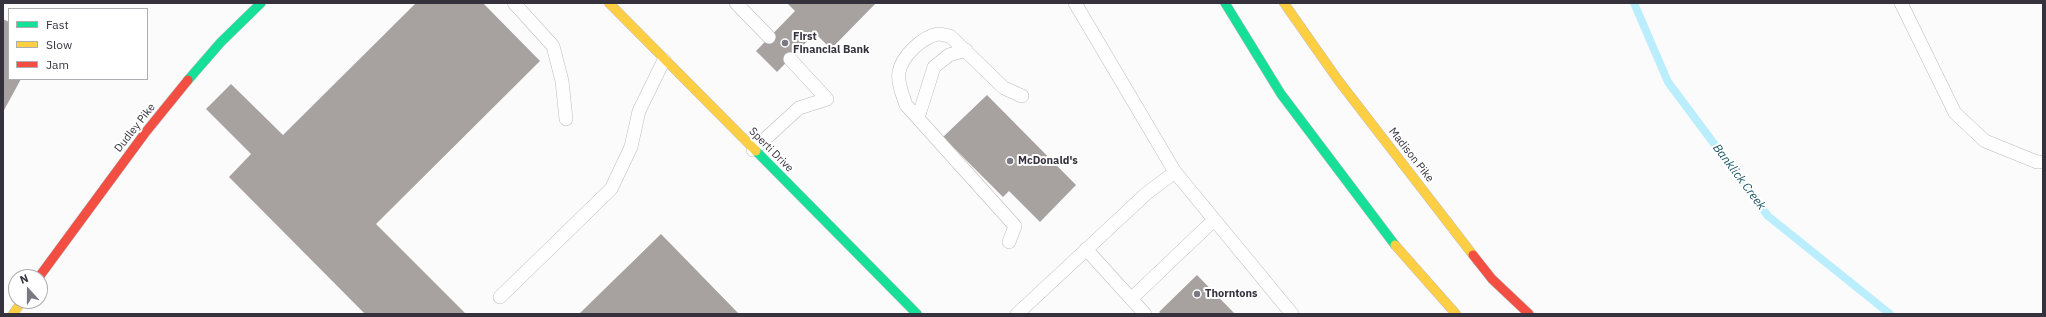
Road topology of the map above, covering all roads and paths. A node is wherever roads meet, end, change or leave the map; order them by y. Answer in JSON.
{"nodes":[{"id":1,"x":262,"y":3,"type":"edge"},
{"id":2,"x":514,"y":3,"type":"edge"},
{"id":3,"x":609,"y":3,"type":"edge"},
{"id":4,"x":736,"y":3,"type":"edge"},
{"id":5,"x":1075,"y":3,"type":"edge"},
{"id":6,"x":1225,"y":3,"type":"edge"},
{"id":7,"x":1284,"y":3,"type":"edge"},
{"id":8,"x":1901,"y":3,"type":"edge"},
{"id":9,"x":769,"y":37,"type":"dead end"},
{"id":10,"x":966,"y":50,"type":"junction"},
{"id":11,"x":790,"y":59,"type":"dead end"},
{"id":12,"x":664,"y":60,"type":"junction"},
{"id":13,"x":1022,"y":96,"type":"dead end"},
{"id":14,"x":918,"y":118,"type":"junction"},
{"id":15,"x":566,"y":119,"type":"dead end"},
{"id":16,"x":753,"y":150,"type":"junction"},
{"id":17,"x":2043,"y":162,"type":"edge"},
{"id":18,"x":1174,"y":172,"type":"junction"},
{"id":19,"x":1214,"y":220,"type":"junction"},
{"id":20,"x":1009,"y":242,"type":"dead end"},
{"id":21,"x":1086,"y":250,"type":"junction"},
{"id":22,"x":45,"y":269,"type":"edge"},
{"id":23,"x":500,"y":297,"type":"dead end"},
{"id":24,"x":1131,"y":298,"type":"junction"},
{"id":25,"x":917,"y":314,"type":"edge"},
{"id":26,"x":1017,"y":314,"type":"edge"},
{"id":27,"x":1145,"y":314,"type":"edge"},
{"id":28,"x":1292,"y":314,"type":"edge"},
{"id":29,"x":1456,"y":314,"type":"edge"},
{"id":30,"x":1529,"y":314,"type":"edge"}],
"edges":[{"from":1,"to":22,"type":"street","name":"Dudley Pike"},
{"from":2,"to":15,"type":"lane"},
{"from":3,"to":12,"type":"street","name":"Sperti Drive"},
{"from":4,"to":9,"type":"lane"},
{"from":5,"to":18,"type":"lane"},
{"from":6,"to":29,"type":"street"},
{"from":7,"to":30,"type":"street","name":"Madison Pike"},
{"from":8,"to":17,"type":"lane"},
{"from":10,"to":13,"type":"lane"},
{"from":10,"to":14,"type":"lane"},
{"from":10,"to":14,"type":"lane"},
{"from":11,"to":16,"type":"lane"},
{"from":12,"to":16,"type":"street","name":"Sperti Drive"},
{"from":12,"to":23,"type":"lane"},
{"from":14,"to":20,"type":"lane"},
{"from":16,"to":25,"type":"street","name":"Sperti Drive"},
{"from":18,"to":19,"type":"lane"},
{"from":18,"to":21,"type":"lane"},
{"from":19,"to":24,"type":"lane"},
{"from":19,"to":28,"type":"lane"},
{"from":21,"to":24,"type":"lane"},
{"from":21,"to":26,"type":"lane"},
{"from":24,"to":27,"type":"lane"}]}
